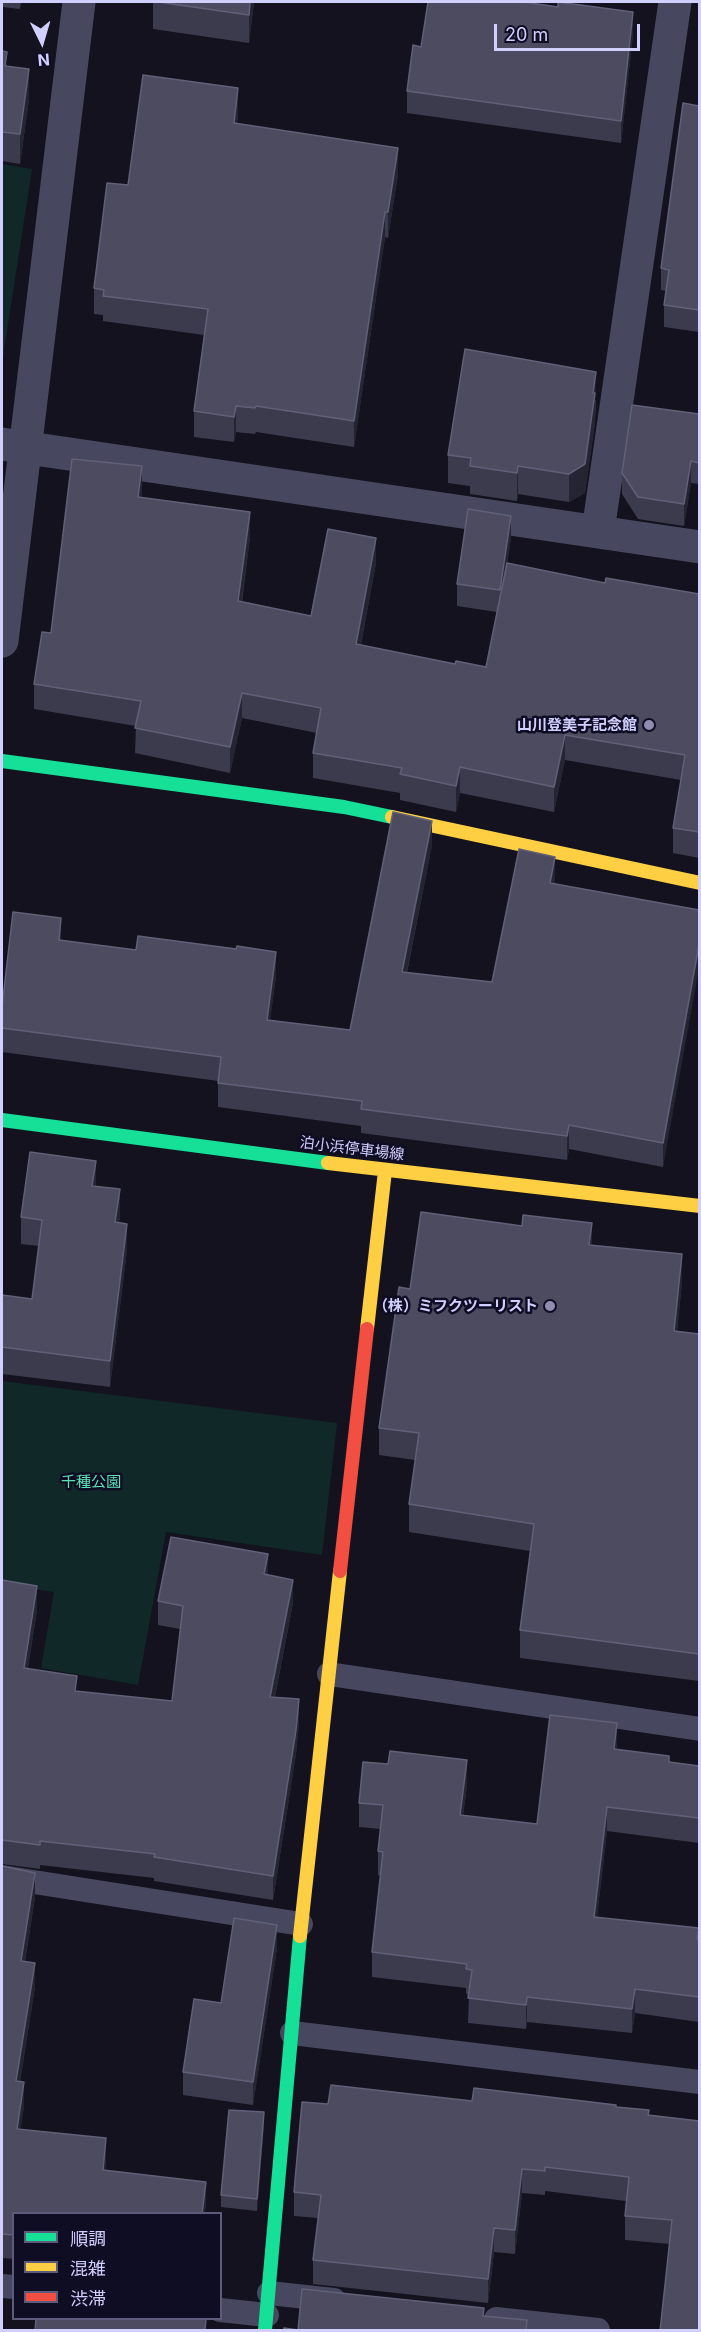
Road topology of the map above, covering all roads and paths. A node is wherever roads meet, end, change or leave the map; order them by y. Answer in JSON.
{"nodes":[{"id":1,"x":79,"y":2,"type":"edge"},
{"id":2,"x":675,"y":2,"type":"edge"},
{"id":3,"x":690,"y":2,"type":"edge"},
{"id":4,"x":699,"y":3,"type":"edge"},
{"id":5,"x":14,"y":446,"type":"edge"},
{"id":6,"x":598,"y":531,"type":"junction"},
{"id":7,"x":699,"y":547,"type":"edge"},
{"id":8,"x":2,"y":641,"type":"edge"},
{"id":9,"x":2,"y":761,"type":"edge"},
{"id":10,"x":699,"y":883,"type":"edge"},
{"id":11,"x":2,"y":1120,"type":"edge"},
{"id":12,"x":385,"y":1171,"type":"junction"},
{"id":13,"x":699,"y":1202,"type":"edge"},
{"id":14,"x":329,"y":1674,"type":"junction"},
{"id":15,"x":699,"y":1729,"type":"edge"},
{"id":16,"x":2,"y":1877,"type":"edge"},
{"id":17,"x":301,"y":1924,"type":"junction"},
{"id":18,"x":292,"y":2033,"type":"junction"},
{"id":19,"x":699,"y":2082,"type":"edge"},
{"id":20,"x":351,"y":2302,"type":"edge"},
{"id":21,"x":222,"y":2310,"type":"edge"},
{"id":22,"x":267,"y":2313,"type":"edge"},
{"id":23,"x":469,"y":2316,"type":"edge"},
{"id":24,"x":598,"y":2331,"type":"edge"}],
"edges":[{"from":1,"to":5,"type":"street"},
{"from":2,"to":6,"type":"street"},
{"from":3,"to":4,"type":"street"},
{"from":5,"to":6,"type":"street"},
{"from":5,"to":8,"type":"street"},
{"from":6,"to":7,"type":"street"},
{"from":9,"to":10,"type":"street"},
{"from":11,"to":12,"type":"street","name":"泊小浜停車場線"},
{"from":12,"to":13,"type":"street","name":"泊小浜停車場線"},
{"from":12,"to":14,"type":"street"},
{"from":14,"to":15,"type":"lane"},
{"from":14,"to":17,"type":"street"},
{"from":16,"to":17,"type":"lane"},
{"from":17,"to":18,"type":"street"},
{"from":18,"to":19,"type":"lane"},
{"from":18,"to":22,"type":"street"},
{"from":20,"to":22,"type":"lane"},
{"from":21,"to":22,"type":"lane"},
{"from":23,"to":24,"type":"lane"}]}
